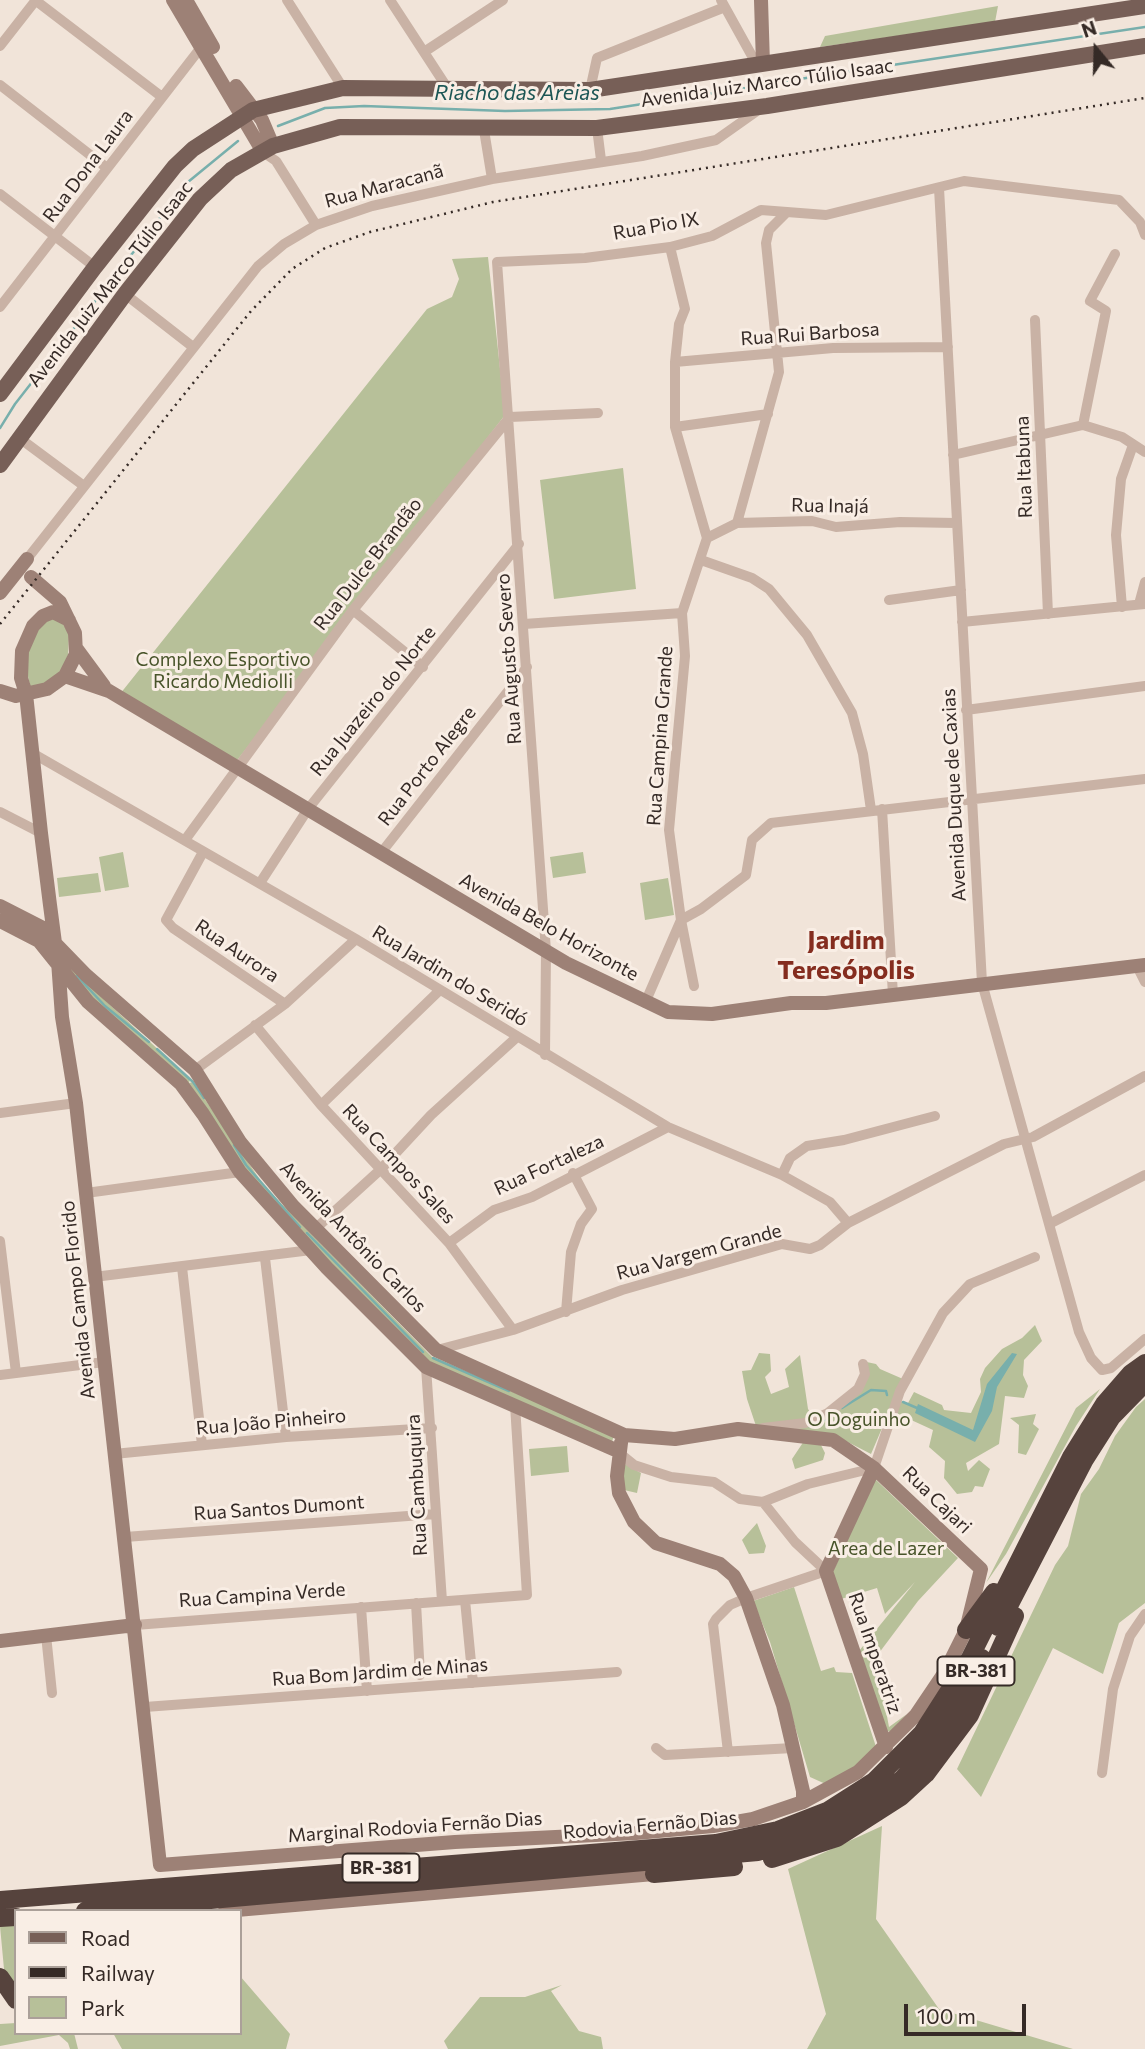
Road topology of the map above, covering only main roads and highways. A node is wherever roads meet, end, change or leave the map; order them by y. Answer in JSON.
{"nodes":[{"id":1,"x":1145,"y":6,"type":"edge"},
{"id":2,"x":1143,"y":48,"type":"edge"},
{"id":3,"x":0,"y":394,"type":"edge"},
{"id":4,"x":0,"y":465,"type":"edge"},
{"id":5,"x":1145,"y":1351,"type":"edge"},
{"id":6,"x":1145,"y":1363,"type":"edge"},
{"id":7,"x":1145,"y":1382,"type":"edge"},
{"id":8,"x":1104,"y":1404,"type":"junction"},
{"id":9,"x":1046,"y":1534,"type":"junction"},
{"id":10,"x":1016,"y":1561,"type":"junction"},
{"id":11,"x":966,"y":1630,"type":"road end"},
{"id":12,"x":654,"y":1874,"type":"road end"},
{"id":13,"x":143,"y":1905,"type":"junction"},
{"id":14,"x":17,"y":1909,"type":"edge"},
{"id":15,"x":104,"y":1909,"type":"edge"},
{"id":16,"x":160,"y":1909,"type":"edge"},
{"id":17,"x":0,"y":1978,"type":"edge"},
{"id":18,"x":14,"y":1997,"type":"edge"}],
"edges":[{"from":1,"to":3,"type":"main road","name":"Avenida Juiz Marco Túlio Isaac"},
{"from":2,"to":4,"type":"main road","name":"Avenida Juiz Marco Túlio Isaac"},
{"from":5,"to":8,"type":"highway"},
{"from":6,"to":8,"type":"highway","name":"Rodovia Fernão Dias","number":"BR-381"},
{"from":7,"to":9,"type":"highway","name":"Rodovia Fernão Dias","number":"BR-381"},
{"from":8,"to":10,"type":"highway","name":"Rodovia Fernão Dias","number":"BR-381"},
{"from":9,"to":12,"type":"highway"},
{"from":9,"to":13,"type":"highway","name":"Rodovia Fernão Dias","number":"BR-381"},
{"from":10,"to":11,"type":"highway","number":"BR-381"},
{"from":10,"to":14,"type":"highway","name":"Rodovia Fernão Dias","number":"BR-381"},
{"from":13,"to":15,"type":"highway","name":"Rodovia Fernão Dias","number":"BR-381"},
{"from":13,"to":16,"type":"highway","number":"BR-381"},
{"from":17,"to":18,"type":"highway"}]}
